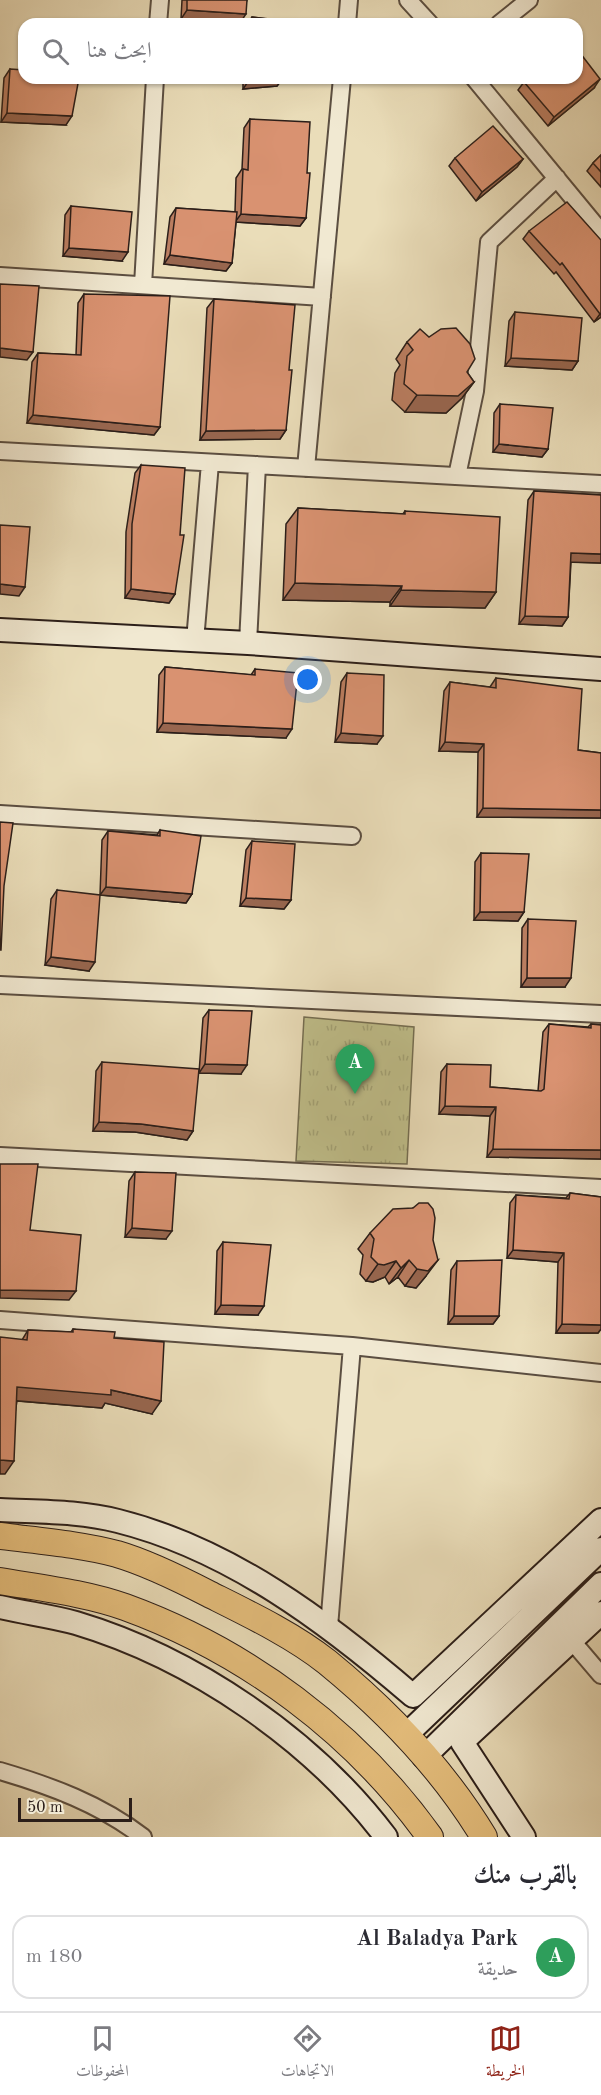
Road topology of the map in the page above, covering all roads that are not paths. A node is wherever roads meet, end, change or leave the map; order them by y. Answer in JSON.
{"nodes":[{"id":1,"x":160,"y":0,"type":"edge"},
{"id":2,"x":349,"y":0,"type":"edge"},
{"id":3,"x":408,"y":0,"type":"edge"},
{"id":4,"x":529,"y":0,"type":"edge"},
{"id":5,"x":158,"y":18,"type":"edge"},
{"id":6,"x":348,"y":18,"type":"edge"},
{"id":7,"x":424,"y":18,"type":"edge"},
{"id":8,"x":506,"y":18,"type":"edge"},
{"id":9,"x":155,"y":84,"type":"edge"},
{"id":10,"x":341,"y":84,"type":"edge"},
{"id":11,"x":479,"y":84,"type":"edge"},
{"id":12,"x":557,"y":178,"type":"junction"},
{"id":13,"x":601,"y":232,"type":"edge"},
{"id":14,"x":0,"y":276,"type":"edge"},
{"id":15,"x":143,"y":285,"type":"junction"},
{"id":16,"x":322,"y":297,"type":"junction"},
{"id":17,"x":0,"y":451,"type":"edge"},
{"id":18,"x":210,"y":463,"type":"junction"},
{"id":19,"x":257,"y":465,"type":"junction"},
{"id":20,"x":306,"y":468,"type":"junction"},
{"id":21,"x":457,"y":476,"type":"junction"},
{"id":22,"x":601,"y":484,"type":"edge"},
{"id":23,"x":0,"y":630,"type":"edge"},
{"id":24,"x":195,"y":641,"type":"junction"},
{"id":25,"x":248,"y":643,"type":"junction"},
{"id":26,"x":601,"y":669,"type":"edge"},
{"id":27,"x":0,"y":814,"type":"edge"},
{"id":28,"x":352,"y":836,"type":"dead end"},
{"id":29,"x":0,"y":985,"type":"edge"},
{"id":30,"x":601,"y":1014,"type":"edge"},
{"id":31,"x":0,"y":1156,"type":"edge"},
{"id":32,"x":601,"y":1188,"type":"edge"},
{"id":33,"x":0,"y":1320,"type":"edge"},
{"id":34,"x":352,"y":1346,"type":"junction"},
{"id":35,"x":601,"y":1373,"type":"edge"},
{"id":36,"x":0,"y":1510,"type":"edge"},
{"id":37,"x":601,"y":1520,"type":"edge"},
{"id":38,"x":0,"y":1536,"type":"edge"},
{"id":39,"x":601,"y":1549,"type":"edge"},
{"id":40,"x":0,"y":1581,"type":"edge"},
{"id":41,"x":601,"y":1584,"type":"edge"},
{"id":42,"x":0,"y":1607,"type":"edge"},
{"id":43,"x":601,"y":1613,"type":"edge"},
{"id":44,"x":329,"y":1627,"type":"junction"},
{"id":45,"x":572,"y":1641,"type":"junction"},
{"id":46,"x":601,"y":1675,"type":"edge"},
{"id":47,"x":406,"y":1735,"type":"junction"},
{"id":48,"x":424,"y":1757,"type":"junction"},
{"id":49,"x":0,"y":1771,"type":"edge"},
{"id":50,"x":143,"y":1837,"type":"edge"},
{"id":51,"x":386,"y":1837,"type":"edge"},
{"id":52,"x":430,"y":1837,"type":"edge"},
{"id":53,"x":484,"y":1837,"type":"edge"},
{"id":54,"x":524,"y":1837,"type":"edge"}],
"edges":[{"from":1,"to":5,"type":"street"},
{"from":2,"to":6,"type":"street"},
{"from":3,"to":7,"type":"street"},
{"from":4,"to":8,"type":"street"},
{"from":9,"to":15,"type":"street"},
{"from":10,"to":16,"type":"street"},
{"from":11,"to":12,"type":"street"},
{"from":12,"to":13,"type":"street"},
{"from":12,"to":21,"type":"street"},
{"from":14,"to":15,"type":"street"},
{"from":15,"to":16,"type":"street"},
{"from":16,"to":20,"type":"street"},
{"from":17,"to":18,"type":"street"},
{"from":18,"to":19,"type":"street"},
{"from":18,"to":24,"type":"street"},
{"from":19,"to":20,"type":"street"},
{"from":19,"to":25,"type":"street"},
{"from":20,"to":21,"type":"street"},
{"from":21,"to":22,"type":"street"},
{"from":23,"to":24,"type":"main road"},
{"from":24,"to":25,"type":"main road"},
{"from":25,"to":26,"type":"main road"},
{"from":27,"to":28,"type":"street"},
{"from":29,"to":30,"type":"street"},
{"from":31,"to":32,"type":"street"},
{"from":33,"to":34,"type":"street"},
{"from":34,"to":35,"type":"street"},
{"from":34,"to":44,"type":"street"},
{"from":36,"to":44,"type":"main road"},
{"from":37,"to":44,"type":"main road"},
{"from":38,"to":47,"type":"main road"},
{"from":39,"to":47,"type":"main road"},
{"from":40,"to":52,"type":"main road"},
{"from":41,"to":48,"type":"main road"},
{"from":42,"to":51,"type":"main road"},
{"from":43,"to":45,"type":"main road"},
{"from":45,"to":46,"type":"street"},
{"from":45,"to":54,"type":"main road"},
{"from":47,"to":48,"type":"main road"},
{"from":48,"to":53,"type":"main road"},
{"from":49,"to":50,"type":"street"}]}
